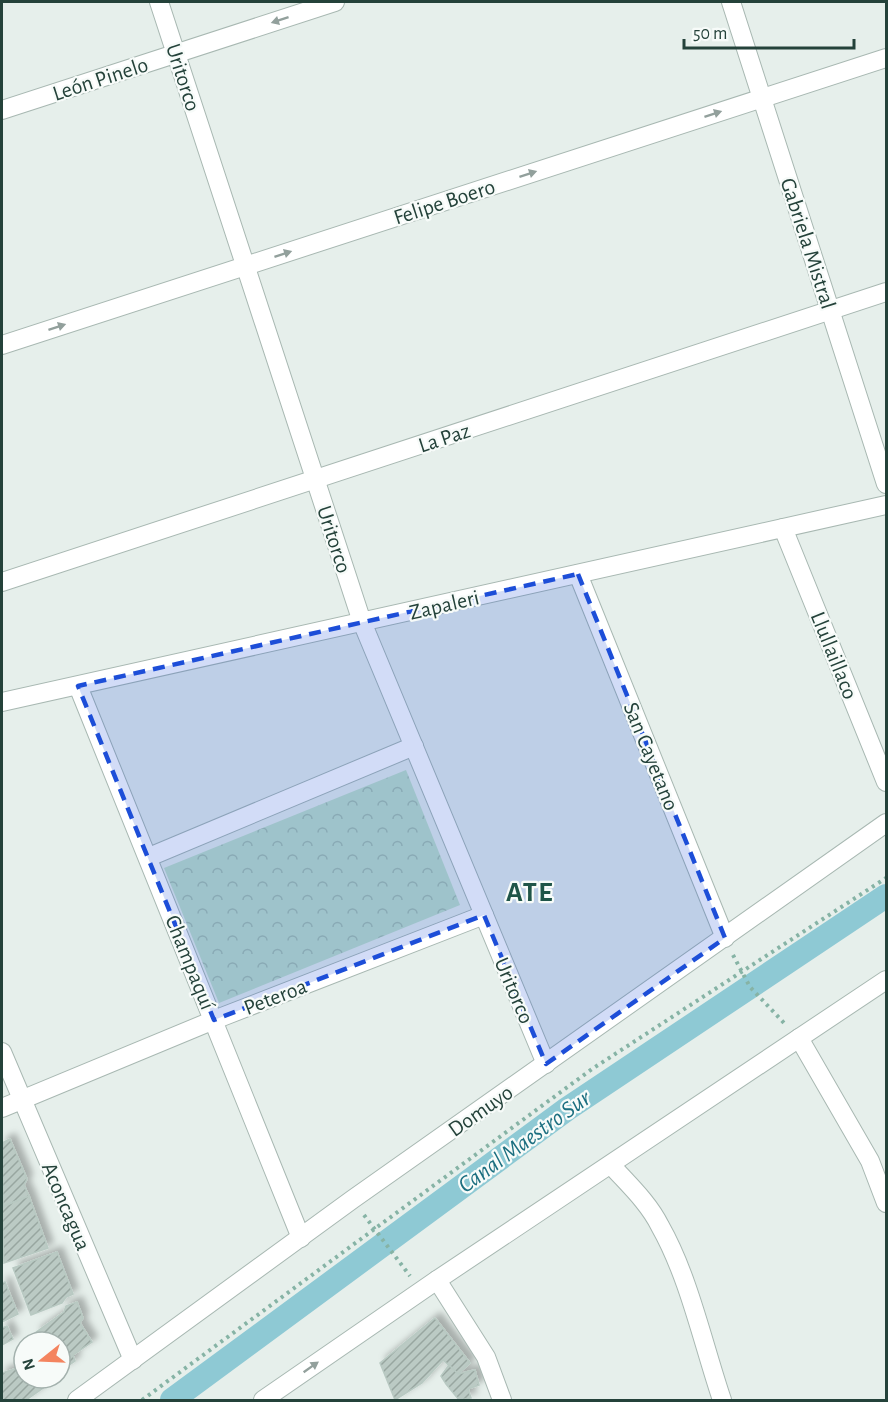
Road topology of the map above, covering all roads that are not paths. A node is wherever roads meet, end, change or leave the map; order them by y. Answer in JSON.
{"nodes":[{"id":1,"x":159,"y":2,"type":"edge"},
{"id":2,"x":335,"y":2,"type":"edge"},
{"id":3,"x":731,"y":2,"type":"edge"},
{"id":4,"x":176,"y":53,"type":"junction"},
{"id":5,"x":886,"y":58,"type":"edge"},
{"id":6,"x":763,"y":98,"type":"junction"},
{"id":7,"x":2,"y":110,"type":"edge"},
{"id":8,"x":246,"y":266,"type":"junction"},
{"id":9,"x":886,"y":292,"type":"edge"},
{"id":10,"x":831,"y":311,"type":"junction"},
{"id":11,"x":2,"y":345,"type":"edge"},
{"id":12,"x":316,"y":479,"type":"junction"},
{"id":13,"x":886,"y":484,"type":"edge"},
{"id":14,"x":886,"y":505,"type":"edge"},
{"id":15,"x":783,"y":528,"type":"junction"},
{"id":16,"x":579,"y":574,"type":"junction"},
{"id":17,"x":2,"y":582,"type":"edge"},
{"id":18,"x":362,"y":622,"type":"junction"},
{"id":19,"x":78,"y":686,"type":"junction"},
{"id":20,"x":2,"y":702,"type":"edge"},
{"id":21,"x":414,"y":746,"type":"junction"},
{"id":22,"x":886,"y":782,"type":"edge"},
{"id":23,"x":886,"y":823,"type":"edge"},
{"id":24,"x":148,"y":857,"type":"junction"},
{"id":25,"x":484,"y":915,"type":"junction"},
{"id":26,"x":725,"y":938,"type":"junction"},
{"id":27,"x":886,"y":980,"type":"edge"},
{"id":28,"x":214,"y":1020,"type":"junction"},
{"id":29,"x":799,"y":1038,"type":"junction"},
{"id":30,"x":2,"y":1052,"type":"edge"},
{"id":31,"x":546,"y":1064,"type":"junction"},
{"id":32,"x":22,"y":1099,"type":"junction"},
{"id":33,"x":2,"y":1108,"type":"edge"},
{"id":34,"x":611,"y":1165,"type":"junction"},
{"id":35,"x":886,"y":1203,"type":"edge"},
{"id":36,"x":301,"y":1238,"type":"junction"},
{"id":37,"x":437,"y":1280,"type":"junction"},
{"id":38,"x":133,"y":1360,"type":"junction"},
{"id":39,"x":77,"y":1401,"type":"edge"},
{"id":40,"x":263,"y":1401,"type":"edge"},
{"id":41,"x":502,"y":1401,"type":"edge"},
{"id":42,"x":722,"y":1401,"type":"edge"}],
"edges":[{"from":1,"to":4,"type":"street","name":"Uritorco"},
{"from":2,"to":4,"type":"street","name":"León Pinelo","one_way":true},
{"from":3,"to":6,"type":"street","name":"Gabriela Mistral"},
{"from":4,"to":7,"type":"street","name":"León Pinelo"},
{"from":4,"to":8,"type":"street","name":"Uritorco"},
{"from":5,"to":6,"type":"street","name":"Felipe Boero"},
{"from":8,"to":6,"type":"street","name":"Felipe Boero","one_way":true},
{"from":6,"to":10,"type":"street","name":"Gabriela Mistral"},
{"from":11,"to":8,"type":"street","name":"Felipe Boero","one_way":true},
{"from":8,"to":12,"type":"street","name":"Uritorco"},
{"from":9,"to":10,"type":"street","name":"La Paz"},
{"from":10,"to":12,"type":"street","name":"La Paz"},
{"from":10,"to":13,"type":"street","name":"Gabriela Mistral"},
{"from":12,"to":17,"type":"street","name":"La Paz"},
{"from":12,"to":18,"type":"street","name":"Uritorco"},
{"from":14,"to":15,"type":"street","name":"Zapaleri"},
{"from":15,"to":16,"type":"street","name":"Zapaleri"},
{"from":15,"to":22,"type":"street","name":"Llullaillaco"},
{"from":16,"to":18,"type":"street","name":"Zapaleri"},
{"from":16,"to":26,"type":"street","name":"San Cayetano"},
{"from":18,"to":19,"type":"street","name":"Zapaleri"},
{"from":18,"to":21,"type":"street","name":"Uritorco"},
{"from":19,"to":20,"type":"street","name":"Zapaleri"},
{"from":19,"to":24,"type":"street","name":"Champaquí"},
{"from":21,"to":24,"type":"street"},
{"from":21,"to":25,"type":"street","name":"Uritorco"},
{"from":23,"to":26,"type":"street","name":"Domuyo"},
{"from":24,"to":28,"type":"street","name":"Champaquí"},
{"from":25,"to":28,"type":"street","name":"Peteroa"},
{"from":25,"to":31,"type":"street","name":"Uritorco"},
{"from":26,"to":31,"type":"street","name":"Domuyo"},
{"from":27,"to":29,"type":"street"},
{"from":28,"to":32,"type":"street","name":"Peteroa"},
{"from":28,"to":36,"type":"street","name":"Champaquí"},
{"from":29,"to":34,"type":"street"},
{"from":29,"to":35,"type":"street"},
{"from":30,"to":32,"type":"street","name":"Aconcagua"},
{"from":31,"to":36,"type":"street","name":"Domuyo"},
{"from":32,"to":33,"type":"street","name":"Peteroa"},
{"from":32,"to":38,"type":"street","name":"Aconcagua"},
{"from":34,"to":37,"type":"street"},
{"from":34,"to":42,"type":"street"},
{"from":36,"to":38,"type":"street","name":"Domuyo"},
{"from":40,"to":37,"type":"street","one_way":true},
{"from":37,"to":41,"type":"street"},
{"from":38,"to":39,"type":"street","name":"Domuyo"}]}
